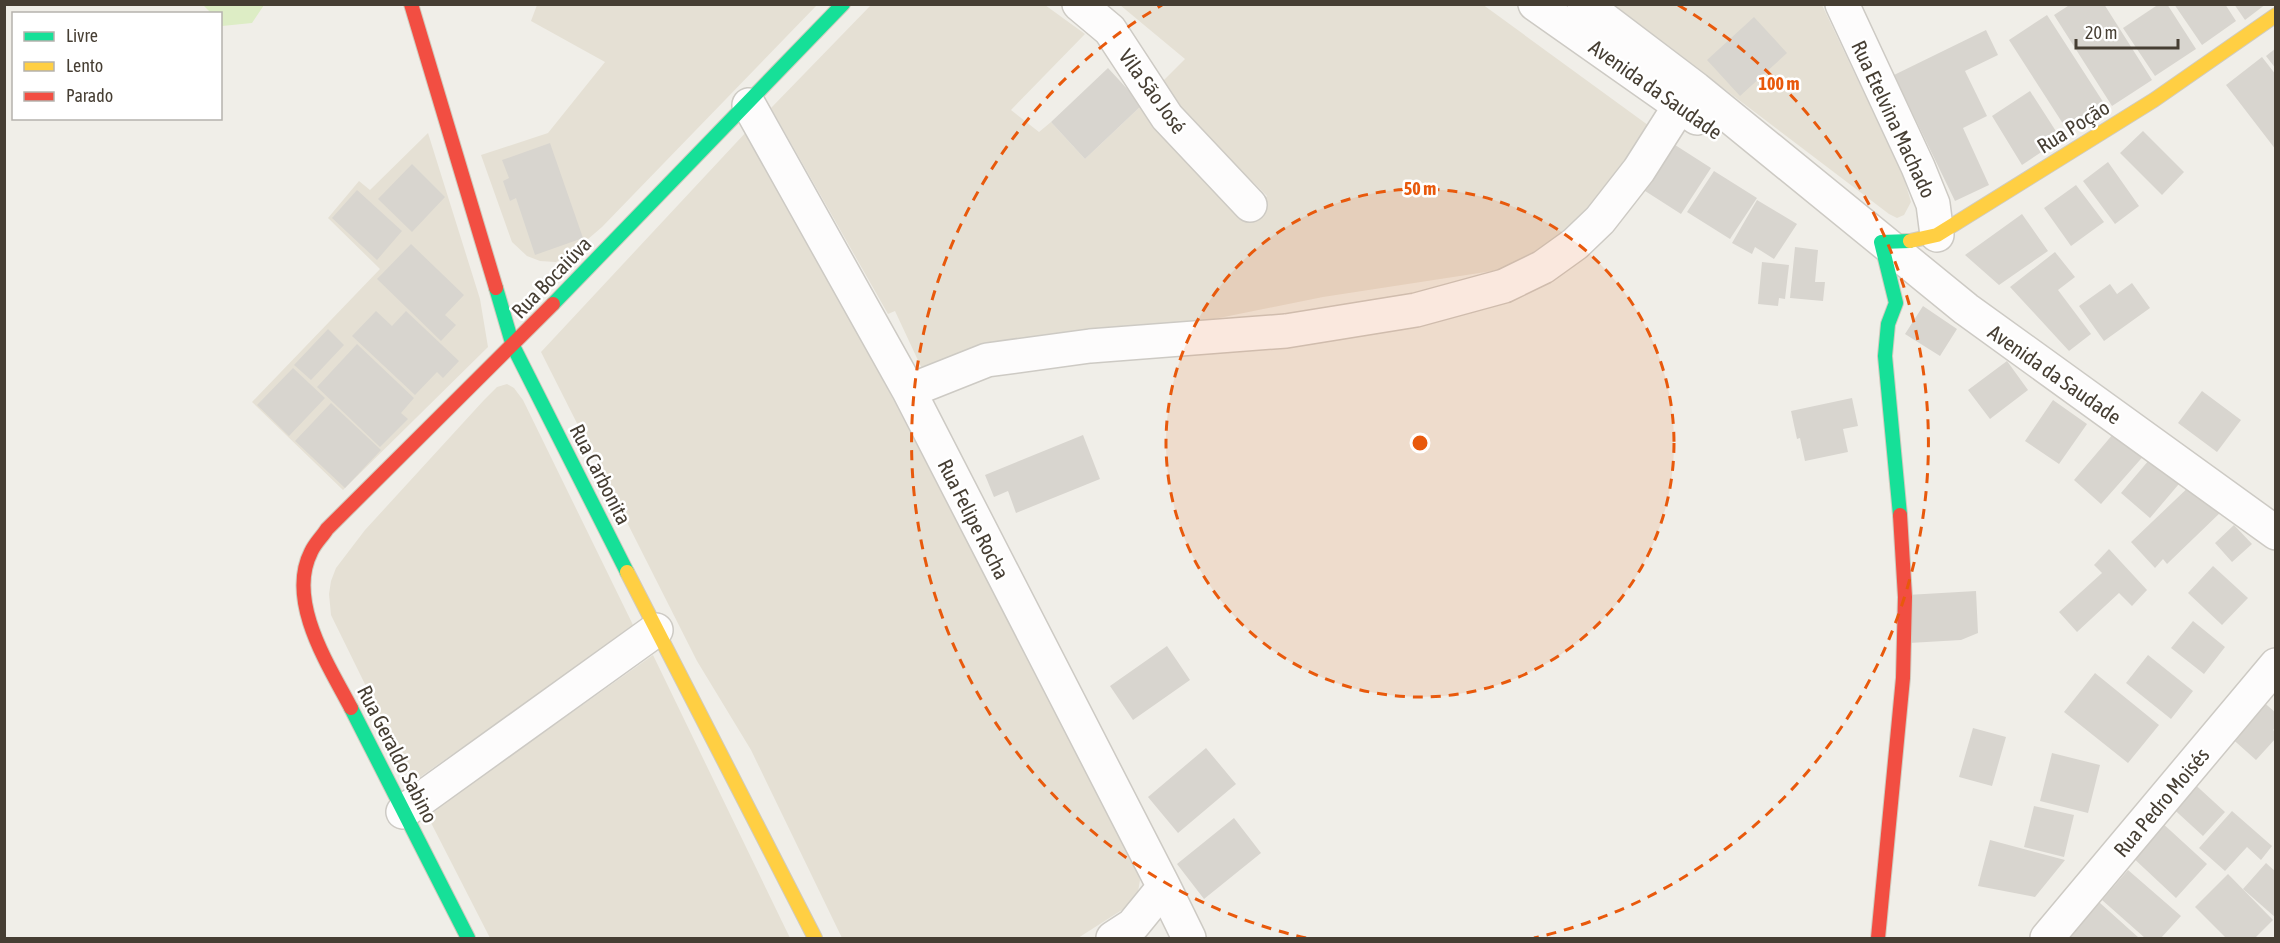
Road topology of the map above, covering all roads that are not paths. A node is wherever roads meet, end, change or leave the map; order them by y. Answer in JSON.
{"nodes":[{"id":1,"x":411,"y":4,"type":"edge"},
{"id":2,"x":843,"y":4,"type":"edge"},
{"id":3,"x":1079,"y":4,"type":"edge"},
{"id":4,"x":1535,"y":4,"type":"edge"},
{"id":5,"x":1584,"y":4,"type":"edge"},
{"id":6,"x":1842,"y":4,"type":"edge"},
{"id":7,"x":2276,"y":15,"type":"edge"},
{"id":8,"x":1688,"y":98,"type":"junction"},
{"id":9,"x":749,"y":105,"type":"junction"},
{"id":10,"x":1250,"y":205,"type":"dead end"},
{"id":11,"x":1937,"y":235,"type":"junction"},
{"id":12,"x":1881,"y":242,"type":"junction"},
{"id":13,"x":513,"y":346,"type":"junction"},
{"id":14,"x":909,"y":391,"type":"junction"},
{"id":15,"x":2276,"y":533,"type":"edge"},
{"id":16,"x":303,"y":585,"type":"joint"},
{"id":17,"x":656,"y":630,"type":"junction"},
{"id":18,"x":2276,"y":665,"type":"edge"},
{"id":19,"x":404,"y":812,"type":"junction"},
{"id":20,"x":1164,"y":887,"type":"junction"},
{"id":21,"x":468,"y":939,"type":"edge"},
{"id":22,"x":815,"y":939,"type":"edge"},
{"id":23,"x":1113,"y":939,"type":"edge"},
{"id":24,"x":1189,"y":939,"type":"edge"},
{"id":25,"x":1878,"y":939,"type":"edge"},
{"id":26,"x":2047,"y":939,"type":"edge"}],
"edges":[{"from":1,"to":13,"type":"street","name":"Rua Carbonita"},
{"from":2,"to":9,"type":"street","name":"Rua Bocaiúva"},
{"from":3,"to":10,"type":"street","name":"Vila São José"},
{"from":4,"to":8,"type":"street","name":"Avenida da Saudade"},
{"from":5,"to":8,"type":"street","name":"Avenida da Saudade"},
{"from":6,"to":11,"type":"street","name":"Rua Etelvina Machado"},
{"from":7,"to":11,"type":"street","name":"Rua Poção"},
{"from":8,"to":12,"type":"street","name":"Avenida da Saudade"},
{"from":8,"to":14,"type":"street"},
{"from":9,"to":13,"type":"street","name":"Rua Bocaiúva"},
{"from":9,"to":14,"type":"street","name":"Rua Felipe Rocha"},
{"from":11,"to":12,"type":"street","name":"Rua Poção"},
{"from":12,"to":15,"type":"street","name":"Avenida da Saudade"},
{"from":12,"to":25,"type":"street"},
{"from":13,"to":16,"type":"street","name":"Rua Bocaiúva"},
{"from":13,"to":17,"type":"street","name":"Rua Carbonita"},
{"from":14,"to":20,"type":"street","name":"Rua Felipe Rocha"},
{"from":16,"to":19,"type":"street","name":"Rua Geraldo Sabino"},
{"from":17,"to":19,"type":"street"},
{"from":17,"to":22,"type":"street","name":"Rua Carbonita"},
{"from":18,"to":26,"type":"street","name":"Rua Pedro Moisés"},
{"from":19,"to":21,"type":"street","name":"Rua Geraldo Sabino"},
{"from":20,"to":23,"type":"street"},
{"from":20,"to":24,"type":"street","name":"Rua Felipe Rocha"}]}
